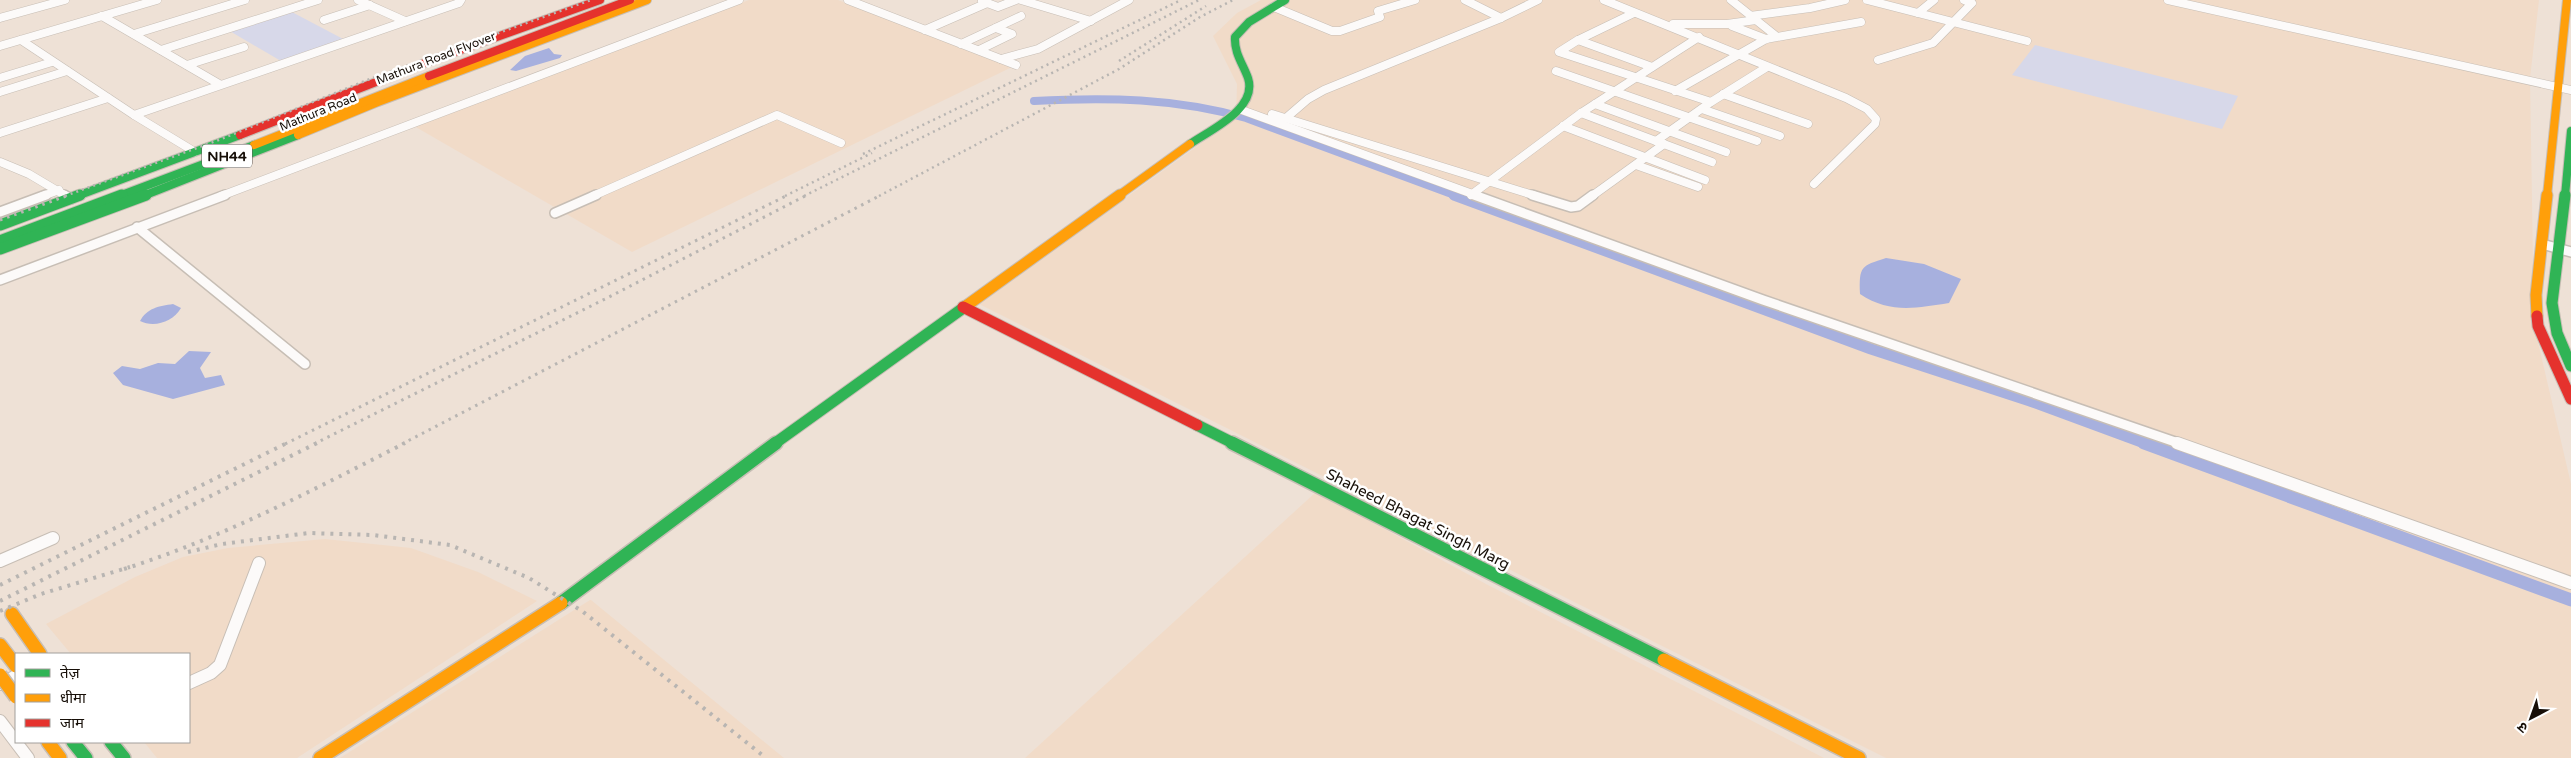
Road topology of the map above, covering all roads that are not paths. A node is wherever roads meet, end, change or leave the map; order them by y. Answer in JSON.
{"nodes":[{"id":1,"x":64,"y":0,"type":"edge"},
{"id":2,"x":157,"y":0,"type":"edge"},
{"id":3,"x":245,"y":0,"type":"edge"},
{"id":4,"x":318,"y":0,"type":"edge"},
{"id":5,"x":358,"y":0,"type":"edge"},
{"id":6,"x":461,"y":0,"type":"edge"},
{"id":7,"x":601,"y":0,"type":"edge"},
{"id":8,"x":614,"y":0,"type":"edge"},
{"id":9,"x":630,"y":0,"type":"edge"},
{"id":10,"x":647,"y":0,"type":"edge"},
{"id":11,"x":739,"y":0,"type":"edge"},
{"id":12,"x":848,"y":0,"type":"edge"},
{"id":13,"x":1016,"y":0,"type":"edge"},
{"id":14,"x":1021,"y":0,"type":"edge"},
{"id":15,"x":1129,"y":0,"type":"edge"},
{"id":16,"x":1285,"y":0,"type":"edge"},
{"id":17,"x":1415,"y":0,"type":"edge"},
{"id":18,"x":1465,"y":0,"type":"edge"},
{"id":19,"x":1538,"y":0,"type":"edge"},
{"id":20,"x":1604,"y":0,"type":"edge"},
{"id":21,"x":1731,"y":0,"type":"edge"},
{"id":22,"x":1845,"y":0,"type":"edge"},
{"id":23,"x":1866,"y":0,"type":"edge"},
{"id":24,"x":1934,"y":0,"type":"edge"},
{"id":25,"x":1964,"y":0,"type":"edge"},
{"id":26,"x":2168,"y":0,"type":"edge"},
{"id":27,"x":2567,"y":0,"type":"edge"},
{"id":28,"x":984,"y":1,"type":"edge"},
{"id":29,"x":1890,"y":2,"type":"edge"},
{"id":30,"x":370,"y":5,"type":"junction"},
{"id":31,"x":1274,"y":7,"type":"junction"},
{"id":32,"x":1634,"y":13,"type":"junction"},
{"id":33,"x":1918,"y":13,"type":"junction"},
{"id":34,"x":102,"y":16,"type":"junction"},
{"id":35,"x":1021,"y":16,"type":"dead end"},
{"id":36,"x":0,"y":18,"type":"edge"},
{"id":37,"x":1502,"y":18,"type":"junction"},
{"id":38,"x":1753,"y":18,"type":"junction"},
{"id":39,"x":324,"y":20,"type":"dead end"},
{"id":40,"x":405,"y":21,"type":"junction"},
{"id":41,"x":1091,"y":21,"type":"junction"},
{"id":42,"x":1861,"y":22,"type":"dead end"},
{"id":43,"x":1953,"y":22,"type":"junction"},
{"id":44,"x":1660,"y":23,"type":"junction"},
{"id":45,"x":1727,"y":24,"type":"junction"},
{"id":46,"x":996,"y":28,"type":"junction"},
{"id":47,"x":925,"y":30,"type":"junction"},
{"id":48,"x":134,"y":34,"type":"junction"},
{"id":49,"x":1776,"y":36,"type":"junction"},
{"id":50,"x":1699,"y":37,"type":"junction"},
{"id":51,"x":1766,"y":39,"type":"junction"},
{"id":52,"x":21,"y":40,"type":"junction"},
{"id":53,"x":1578,"y":40,"type":"junction"},
{"id":54,"x":2027,"y":41,"type":"dead end"},
{"id":55,"x":476,"y":44,"type":"junction"},
{"id":56,"x":961,"y":44,"type":"junction"},
{"id":57,"x":0,"y":46,"type":"edge"},
{"id":58,"x":244,"y":47,"type":"dead end"},
{"id":59,"x":161,"y":50,"type":"junction"},
{"id":60,"x":496,"y":50,"type":"junction"},
{"id":61,"x":979,"y":50,"type":"junction"},
{"id":62,"x":1737,"y":54,"type":"junction"},
{"id":63,"x":1001,"y":59,"type":"junction"},
{"id":64,"x":1878,"y":60,"type":"dead end"},
{"id":65,"x":52,"y":62,"type":"junction"},
{"id":66,"x":187,"y":65,"type":"junction"},
{"id":67,"x":1016,"y":65,"type":"dead end"},
{"id":68,"x":1652,"y":67,"type":"junction"},
{"id":69,"x":1767,"y":67,"type":"junction"},
{"id":70,"x":67,"y":71,"type":"junction"},
{"id":71,"x":1556,"y":71,"type":"dead end"},
{"id":72,"x":0,"y":78,"type":"edge"},
{"id":73,"x":1635,"y":79,"type":"junction"},
{"id":74,"x":401,"y":80,"type":"junction"},
{"id":75,"x":219,"y":84,"type":"junction"},
{"id":76,"x":2563,"y":86,"type":"edge"},
{"id":77,"x":2571,"y":90,"type":"edge"},
{"id":78,"x":1615,"y":91,"type":"junction"},
{"id":79,"x":1675,"y":91,"type":"junction"},
{"id":80,"x":0,"y":92,"type":"edge"},
{"id":81,"x":1723,"y":94,"type":"junction"},
{"id":82,"x":108,"y":98,"type":"junction"},
{"id":83,"x":378,"y":102,"type":"junction"},
{"id":84,"x":1711,"y":102,"type":"junction"},
{"id":85,"x":1595,"y":104,"type":"junction"},
{"id":86,"x":1702,"y":109,"type":"junction"},
{"id":87,"x":1237,"y":110,"type":"junction"},
{"id":88,"x":1581,"y":113,"type":"junction"},
{"id":89,"x":134,"y":115,"type":"junction"},
{"id":90,"x":1286,"y":118,"type":"junction"},
{"id":91,"x":1690,"y":119,"type":"junction"},
{"id":92,"x":1808,"y":124,"type":"dead end"},
{"id":93,"x":1563,"y":126,"type":"junction"},
{"id":94,"x":2571,"y":131,"type":"edge"},
{"id":95,"x":1671,"y":132,"type":"junction"},
{"id":96,"x":0,"y":133,"type":"edge"},
{"id":97,"x":1780,"y":136,"type":"dead end"},
{"id":98,"x":1756,"y":141,"type":"dead end"},
{"id":99,"x":1660,"y":143,"type":"junction"},
{"id":100,"x":841,"y":144,"type":"dead end"},
{"id":101,"x":195,"y":152,"type":"junction"},
{"id":102,"x":1726,"y":152,"type":"dead end"},
{"id":103,"x":1645,"y":158,"type":"junction"},
{"id":104,"x":0,"y":162,"type":"edge"},
{"id":105,"x":1712,"y":162,"type":"dead end"},
{"id":106,"x":1636,"y":165,"type":"junction"},
{"id":107,"x":1490,"y":180,"type":"junction"},
{"id":108,"x":1705,"y":180,"type":"dead end"},
{"id":109,"x":1814,"y":184,"type":"dead end"},
{"id":110,"x":1698,"y":188,"type":"dead end"},
{"id":111,"x":59,"y":190,"type":"junction"},
{"id":112,"x":1470,"y":195,"type":"junction"},
{"id":113,"x":71,"y":199,"type":"junction"},
{"id":114,"x":0,"y":212,"type":"edge"},
{"id":115,"x":555,"y":213,"type":"dead end"},
{"id":116,"x":0,"y":225,"type":"edge"},
{"id":117,"x":137,"y":227,"type":"junction"},
{"id":118,"x":0,"y":232,"type":"edge"},
{"id":119,"x":0,"y":241,"type":"edge"},
{"id":120,"x":2542,"y":244,"type":"junction"},
{"id":121,"x":0,"y":249,"type":"edge"},
{"id":122,"x":2566,"y":250,"type":"edge"},
{"id":123,"x":0,"y":280,"type":"edge"},
{"id":124,"x":963,"y":307,"type":"junction"},
{"id":125,"x":305,"y":364,"type":"dead end"},
{"id":126,"x":2571,"y":366,"type":"edge"},
{"id":127,"x":2571,"y":399,"type":"edge"},
{"id":128,"x":53,"y":538,"type":"dead end"},
{"id":129,"x":0,"y":561,"type":"edge"},
{"id":130,"x":259,"y":563,"type":"dead end"},
{"id":131,"x":2571,"y":582,"type":"edge"},
{"id":132,"x":12,"y":614,"type":"dead end"},
{"id":133,"x":0,"y":645,"type":"edge"},
{"id":134,"x":39,"y":653,"type":"edge"},
{"id":135,"x":15,"y":665,"type":"edge"},
{"id":136,"x":0,"y":675,"type":"edge"},
{"id":137,"x":15,"y":676,"type":"edge"},
{"id":138,"x":190,"y":683,"type":"edge"},
{"id":139,"x":0,"y":684,"type":"edge"},
{"id":140,"x":15,"y":696,"type":"edge"},
{"id":141,"x":0,"y":721,"type":"edge"},
{"id":142,"x":15,"y":741,"type":"edge"},
{"id":143,"x":17,"y":743,"type":"edge"},
{"id":144,"x":49,"y":743,"type":"edge"},
{"id":145,"x":74,"y":743,"type":"edge"},
{"id":146,"x":112,"y":743,"type":"edge"},
{"id":147,"x":28,"y":758,"type":"edge"},
{"id":148,"x":60,"y":758,"type":"edge"},
{"id":149,"x":86,"y":758,"type":"edge"},
{"id":150,"x":124,"y":758,"type":"edge"},
{"id":151,"x":320,"y":758,"type":"edge"},
{"id":152,"x":1859,"y":758,"type":"edge"}],
"edges":[{"from":1,"to":36,"type":"street"},
{"from":2,"to":34,"type":"street"},
{"from":3,"to":48,"type":"street"},
{"from":4,"to":59,"type":"street"},
{"from":5,"to":30,"type":"street"},
{"from":6,"to":40,"type":"street"},
{"from":7,"to":55,"type":"main road","name":"Mathura Road"},
{"from":8,"to":74,"type":"main road","number":"NH44"},
{"from":9,"to":60,"type":"main road","name":"Mathura Road Flyover","number":"NH44"},
{"from":10,"to":83,"type":"main road","name":"Mathura Road"},
{"from":11,"to":117,"type":"street"},
{"from":12,"to":47,"type":"street"},
{"from":13,"to":28,"type":"street"},
{"from":14,"to":41,"type":"street"},
{"from":15,"to":41,"type":"street"},
{"from":16,"to":31,"type":"main road"},
{"from":17,"to":31,"type":"street"},
{"from":18,"to":37,"type":"street"},
{"from":19,"to":37,"type":"street"},
{"from":20,"to":32,"type":"street"},
{"from":21,"to":38,"type":"street"},
{"from":22,"to":38,"type":"street"},
{"from":23,"to":29,"type":"street"},
{"from":24,"to":33,"type":"street"},
{"from":25,"to":43,"type":"street"},
{"from":26,"to":76,"type":"street"},
{"from":27,"to":76,"type":"main road"},
{"from":28,"to":47,"type":"street"},
{"from":29,"to":33,"type":"street"},
{"from":30,"to":39,"type":"street"},
{"from":30,"to":40,"type":"street"},
{"from":31,"to":87,"type":"main road"},
{"from":32,"to":44,"type":"street"},
{"from":32,"to":53,"type":"street"},
{"from":33,"to":43,"type":"street"},
{"from":34,"to":48,"type":"street"},
{"from":34,"to":52,"type":"street"},
{"from":35,"to":46,"type":"street"},
{"from":37,"to":90,"type":"street"},
{"from":38,"to":45,"type":"street"},
{"from":38,"to":49,"type":"street"},
{"from":40,"to":75,"type":"street"},
{"from":41,"to":63,"type":"street"},
{"from":42,"to":49,"type":"street"},
{"from":43,"to":54,"type":"street"},
{"from":43,"to":64,"type":"street"},
{"from":44,"to":45,"type":"street"},
{"from":44,"to":50,"type":"street"},
{"from":45,"to":51,"type":"street"},
{"from":46,"to":56,"type":"street"},
{"from":46,"to":61,"type":"street"},
{"from":47,"to":56,"type":"street"},
{"from":48,"to":59,"type":"street"},
{"from":49,"to":51,"type":"street"},
{"from":50,"to":62,"type":"street"},
{"from":50,"to":68,"type":"street"},
{"from":51,"to":62,"type":"street"},
{"from":52,"to":57,"type":"street"},
{"from":52,"to":65,"type":"street"},
{"from":53,"to":68,"type":"street"},
{"from":53,"to":73,"type":"street"},
{"from":55,"to":74,"type":"main road"},
{"from":55,"to":101,"type":"main road","name":"Mathura Road"},
{"from":56,"to":61,"type":"street"},
{"from":58,"to":66,"type":"street"},
{"from":59,"to":66,"type":"street"},
{"from":60,"to":83,"type":"main road"},
{"from":60,"to":119,"type":"main road","name":"Mathura Road Flyover","number":"NH44"},
{"from":61,"to":63,"type":"street"},
{"from":62,"to":69,"type":"street"},
{"from":62,"to":79,"type":"street"},
{"from":63,"to":67,"type":"street"},
{"from":65,"to":70,"type":"street"},
{"from":65,"to":72,"type":"street"},
{"from":66,"to":75,"type":"street"},
{"from":68,"to":73,"type":"street"},
{"from":69,"to":81,"type":"street"},
{"from":69,"to":109,"type":"street"},
{"from":70,"to":80,"type":"street"},
{"from":70,"to":82,"type":"street"},
{"from":71,"to":78,"type":"street"},
{"from":73,"to":78,"type":"street"},
{"from":73,"to":79,"type":"street"},
{"from":74,"to":118,"type":"main road","name":"Mathura Road Flyover","number":"NH44"},
{"from":75,"to":89,"type":"street"},
{"from":76,"to":77,"type":"street"},
{"from":76,"to":120,"type":"main road"},
{"from":78,"to":85,"type":"street"},
{"from":78,"to":91,"type":"street"},
{"from":79,"to":84,"type":"street"},
{"from":81,"to":84,"type":"street"},
{"from":81,"to":92,"type":"street"},
{"from":82,"to":89,"type":"street"},
{"from":82,"to":96,"type":"street"},
{"from":83,"to":121,"type":"main road","name":"Mathura Road"},
{"from":84,"to":86,"type":"street"},
{"from":85,"to":88,"type":"street"},
{"from":85,"to":95,"type":"street"},
{"from":86,"to":91,"type":"street"},
{"from":86,"to":97,"type":"street"},
{"from":87,"to":90,"type":"street"},
{"from":87,"to":112,"type":"street"},
{"from":87,"to":124,"type":"main road"},
{"from":88,"to":93,"type":"street"},
{"from":88,"to":99,"type":"street"},
{"from":89,"to":101,"type":"street"},
{"from":90,"to":107,"type":"street"},
{"from":91,"to":95,"type":"street"},
{"from":91,"to":98,"type":"street"},
{"from":93,"to":103,"type":"street"},
{"from":93,"to":107,"type":"street"},
{"from":94,"to":122,"type":"main road"},
{"from":95,"to":99,"type":"street"},
{"from":95,"to":102,"type":"street"},
{"from":99,"to":103,"type":"street"},
{"from":99,"to":105,"type":"street"},
{"from":100,"to":115,"type":"street"},
{"from":101,"to":113,"type":"main road","name":"Mathura Road"},
{"from":103,"to":106,"type":"street"},
{"from":103,"to":108,"type":"street"},
{"from":104,"to":111,"type":"street"},
{"from":106,"to":107,"type":"street"},
{"from":106,"to":110,"type":"street"},
{"from":107,"to":112,"type":"street"},
{"from":111,"to":113,"type":"street"},
{"from":111,"to":114,"type":"street"},
{"from":112,"to":131,"type":"street"},
{"from":113,"to":116,"type":"main road","name":"Mathura Road"},
{"from":117,"to":123,"type":"street"},
{"from":117,"to":125,"type":"street"},
{"from":120,"to":122,"type":"street"},
{"from":120,"to":127,"type":"main road"},
{"from":122,"to":126,"type":"main road"},
{"from":124,"to":151,"type":"main road"},
{"from":124,"to":152,"type":"main road","name":"Shaheed Bhagat Singh Marg"},
{"from":128,"to":129,"type":"street"},
{"from":130,"to":138,"type":"street"},
{"from":132,"to":134,"type":"main road"},
{"from":133,"to":135,"type":"main road"},
{"from":136,"to":140,"type":"main road","bridge":true},
{"from":137,"to":139,"type":"street"},
{"from":141,"to":142,"type":"street"},
{"from":143,"to":147,"type":"street"},
{"from":144,"to":148,"type":"main road"},
{"from":145,"to":149,"type":"main road"},
{"from":146,"to":150,"type":"main road"}]}
